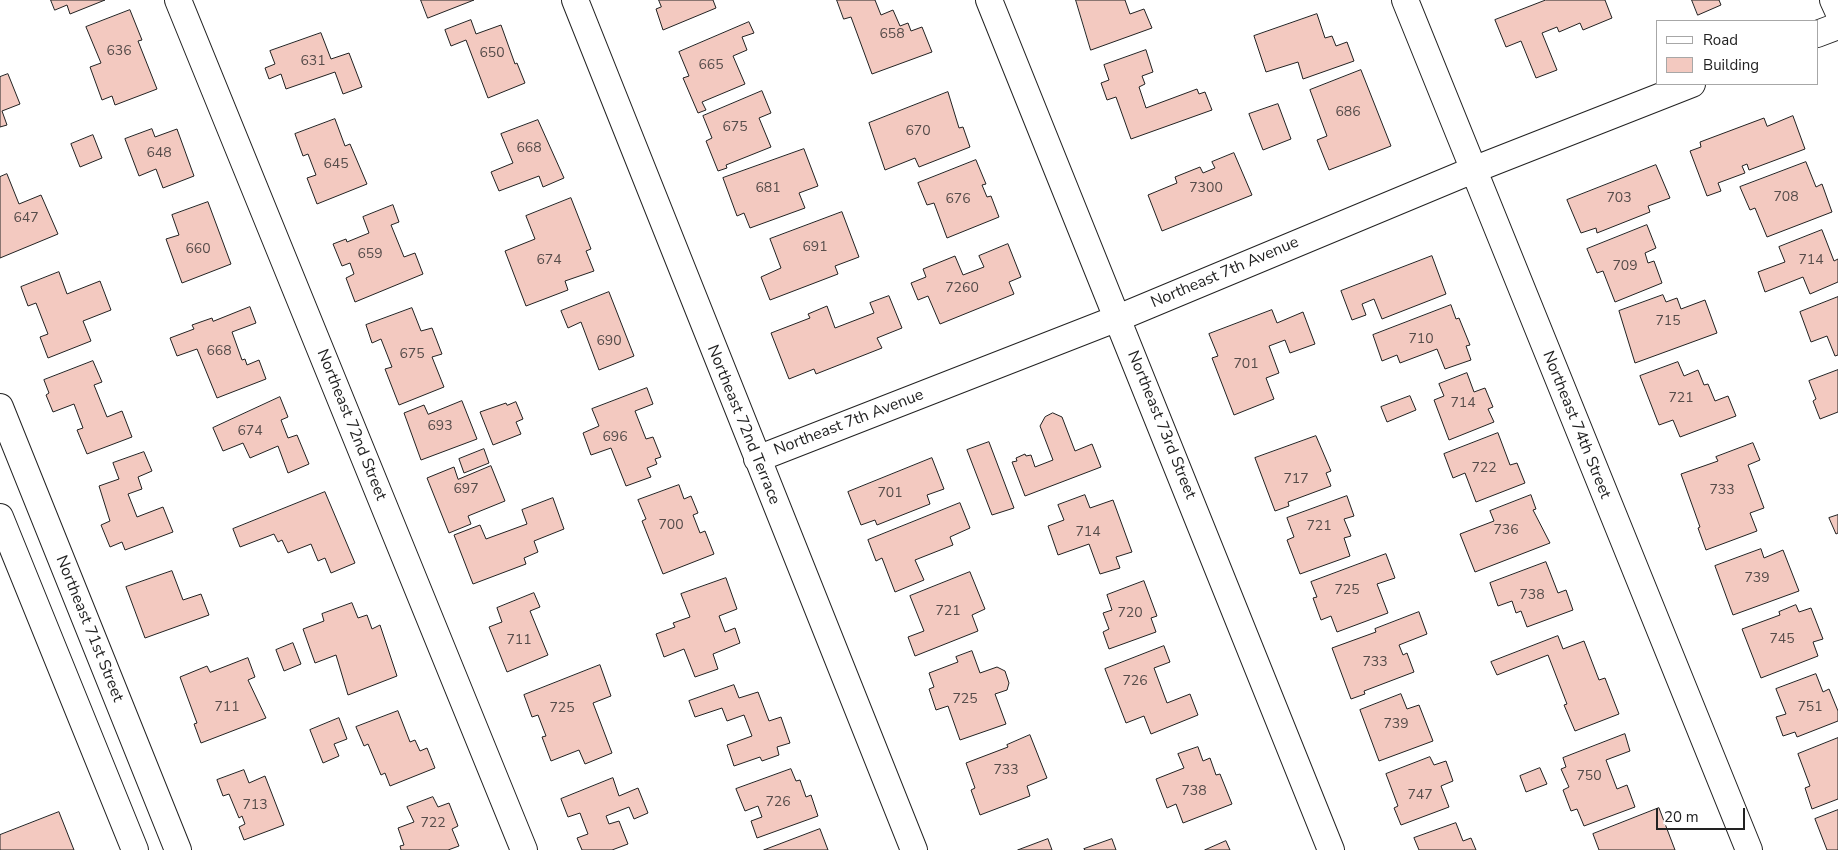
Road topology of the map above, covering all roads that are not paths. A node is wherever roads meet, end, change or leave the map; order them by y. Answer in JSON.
{"nodes":[{"id":1,"x":178,"y":0,"type":"edge"},
{"id":2,"x":575,"y":0,"type":"edge"},
{"id":3,"x":989,"y":0,"type":"edge"},
{"id":4,"x":1405,"y":0,"type":"edge"},
{"id":5,"x":1833,"y":0,"type":"edge"},
{"id":6,"x":1838,"y":11,"type":"edge"},
{"id":7,"x":1838,"y":26,"type":"edge"},
{"id":8,"x":1818,"y":34,"type":"edge"},
{"id":9,"x":1689,"y":85,"type":"edge"},
{"id":10,"x":1473,"y":170,"type":"junction"},
{"id":11,"x":1118,"y":318,"type":"junction"},
{"id":12,"x":0,"y":407,"type":"edge"},
{"id":13,"x":756,"y":459,"type":"junction"},
{"id":14,"x":0,"y":517,"type":"edge"},
{"id":15,"x":135,"y":850,"type":"edge"},
{"id":16,"x":178,"y":850,"type":"edge"},
{"id":17,"x":524,"y":850,"type":"edge"},
{"id":18,"x":914,"y":850,"type":"edge"},
{"id":19,"x":1331,"y":850,"type":"edge"},
{"id":20,"x":1749,"y":850,"type":"edge"}],
"edges":[{"from":1,"to":17,"type":"street","name":"Northeast 72nd Street"},
{"from":2,"to":13,"type":"street","name":"Northeast 72nd Terrace"},
{"from":3,"to":11,"type":"street","name":"Northeast 73rd Street"},
{"from":4,"to":10,"type":"street","name":"Northeast 74th Street"},
{"from":5,"to":6,"type":"street"},
{"from":7,"to":8,"type":"street"},
{"from":9,"to":10,"type":"street","name":"Northeast 7th Avenue"},
{"from":10,"to":11,"type":"street","name":"Northeast 7th Avenue"},
{"from":10,"to":20,"type":"street","name":"Northeast 74th Street"},
{"from":11,"to":13,"type":"street","name":"Northeast 7th Avenue"},
{"from":11,"to":19,"type":"street","name":"Northeast 73rd Street"},
{"from":12,"to":16,"type":"street","name":"Northeast 71st Street"},
{"from":13,"to":18,"type":"street","name":"Northeast 72nd Terrace"},
{"from":14,"to":15,"type":"street"}]}
